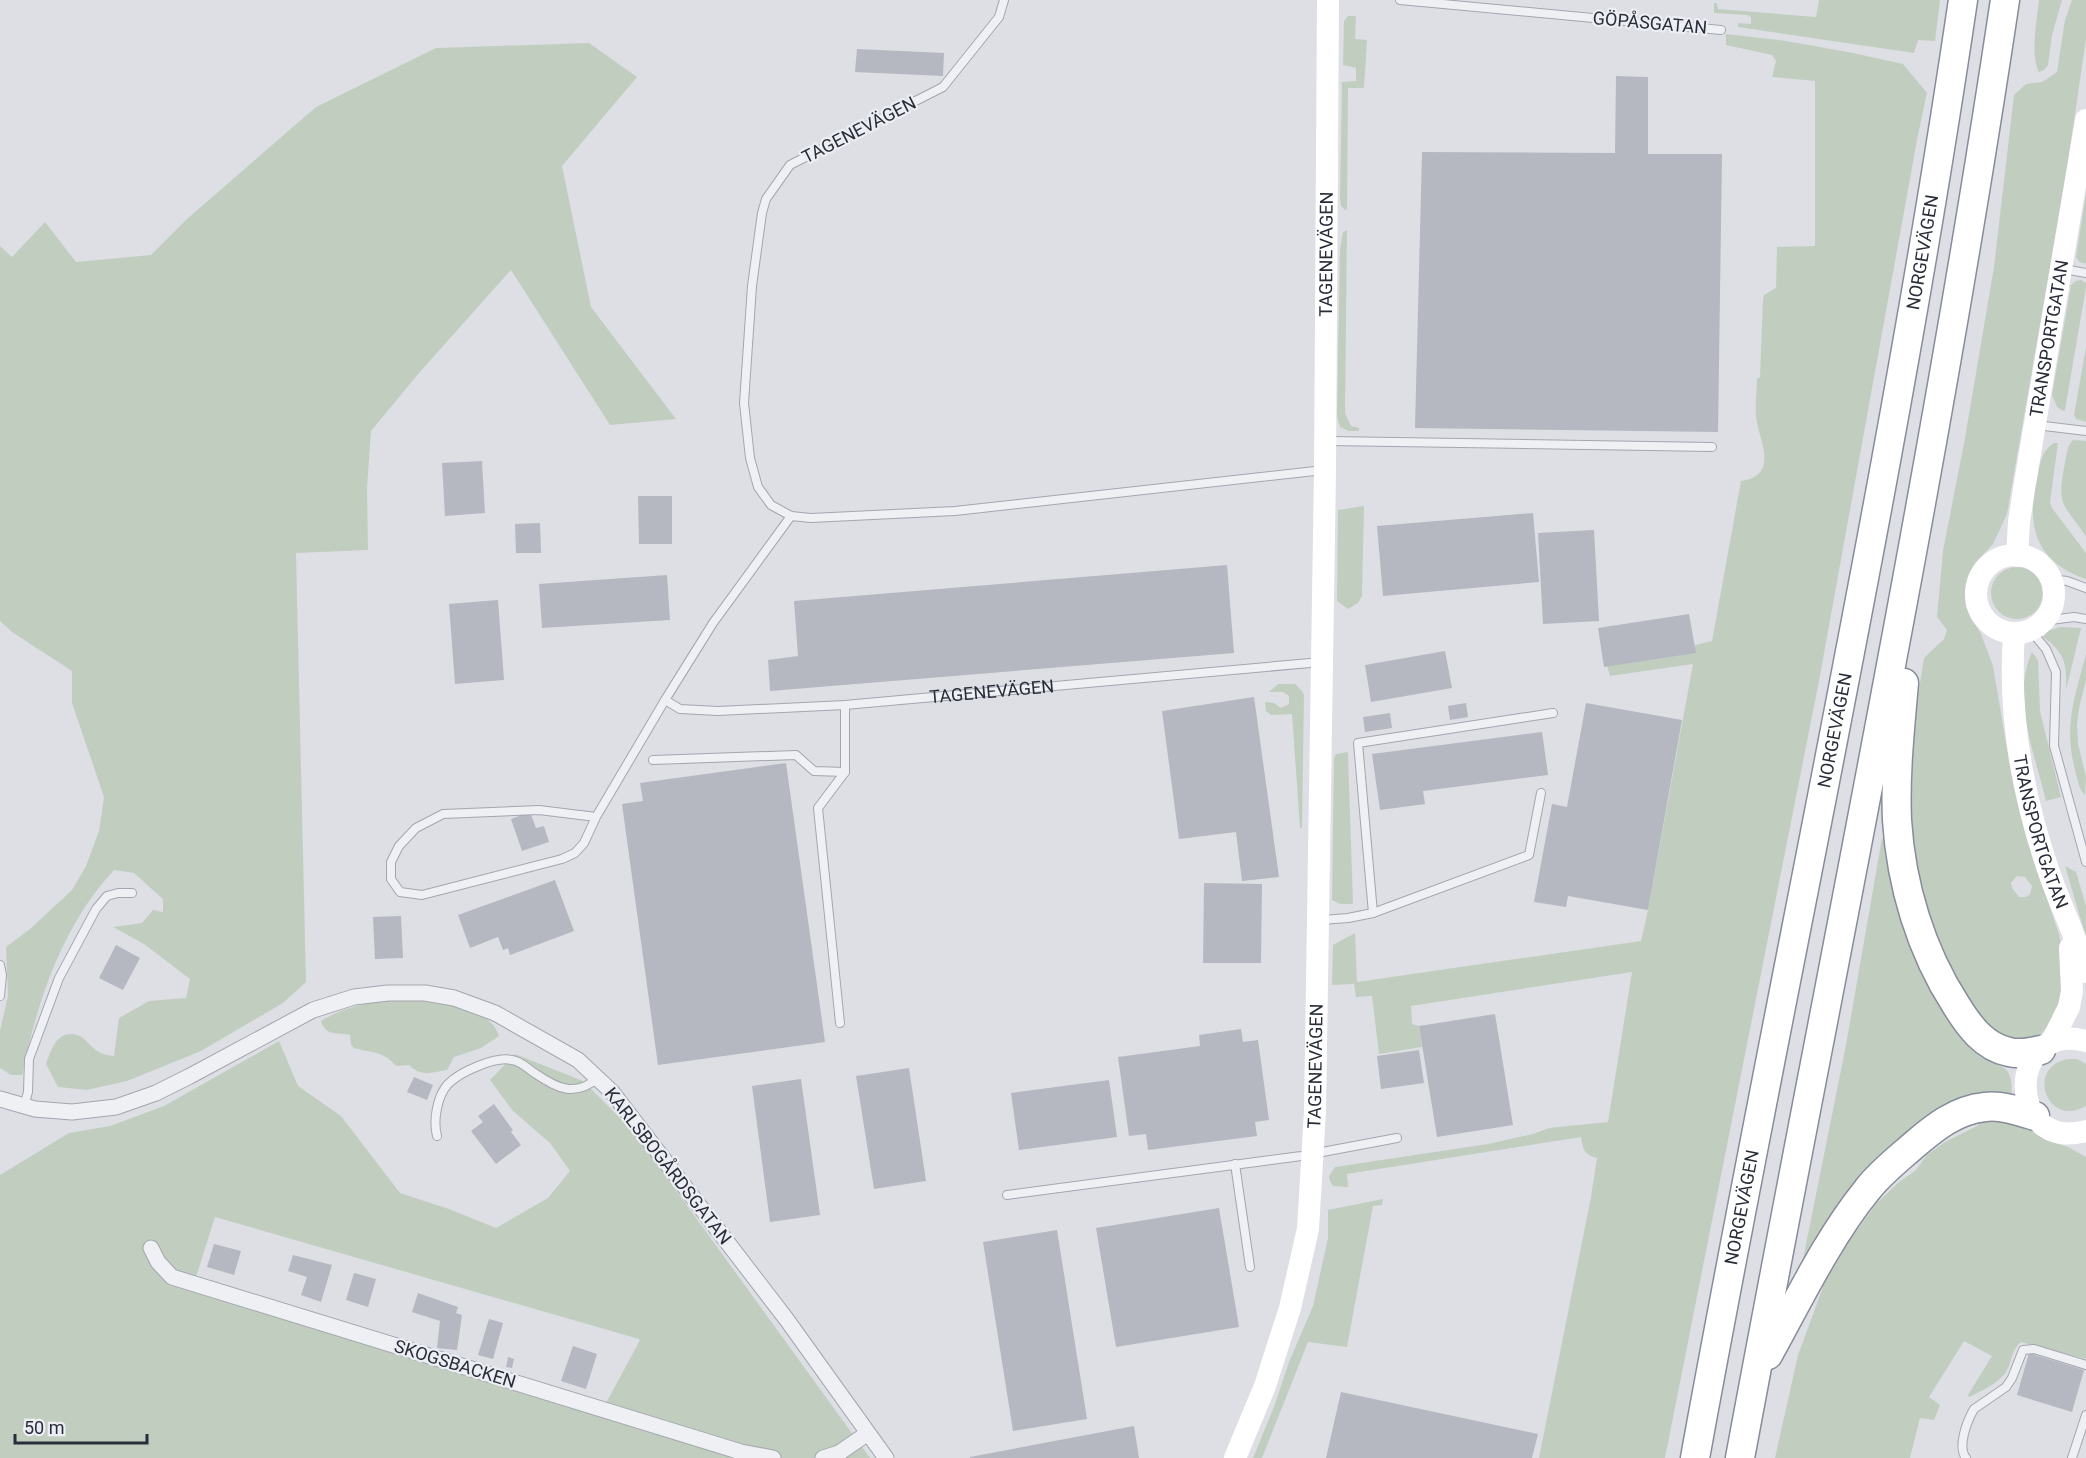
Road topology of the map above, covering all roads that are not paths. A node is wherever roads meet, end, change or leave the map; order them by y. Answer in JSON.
{"nodes":[{"id":1,"x":1004,"y":0,"type":"edge"},
{"id":2,"x":1328,"y":0,"type":"edge"},
{"id":3,"x":1400,"y":0,"type":"edge"},
{"id":4,"x":1963,"y":0,"type":"edge"},
{"id":5,"x":2005,"y":0,"type":"edge"},
{"id":6,"x":1721,"y":30,"type":"dead end"},
{"id":7,"x":2086,"y":120,"type":"edge"},
{"id":8,"x":2062,"y":269,"type":"junction"},
{"id":9,"x":2086,"y":273,"type":"edge"},
{"id":10,"x":2035,"y":424,"type":"junction"},
{"id":11,"x":2086,"y":431,"type":"edge"},
{"id":12,"x":1324,"y":441,"type":"junction"},
{"id":13,"x":1712,"y":447,"type":"dead end"},
{"id":14,"x":1325,"y":470,"type":"junction"},
{"id":15,"x":1920,"y":505,"type":"junction"},
{"id":16,"x":791,"y":516,"type":"junction"},
{"id":17,"x":2017,"y":556,"type":"junction"},
{"id":18,"x":2051,"y":579,"type":"junction"},
{"id":19,"x":2086,"y":588,"type":"edge"},
{"id":20,"x":2086,"y":619,"type":"edge"},
{"id":21,"x":2029,"y":628,"type":"junction"},
{"id":22,"x":1322,"y":662,"type":"junction"},
{"id":23,"x":665,"y":700,"type":"junction"},
{"id":24,"x":845,"y":705,"type":"junction"},
{"id":25,"x":1553,"y":713,"type":"dead end"},
{"id":26,"x":653,"y":760,"type":"dead end"},
{"id":27,"x":845,"y":772,"type":"junction"},
{"id":28,"x":1541,"y":793,"type":"dead end"},
{"id":29,"x":596,"y":817,"type":"junction"},
{"id":30,"x":2086,"y":862,"type":"edge"},
{"id":31,"x":132,"y":893,"type":"dead end"},
{"id":32,"x":1373,"y":913,"type":"junction"},
{"id":33,"x":1317,"y":920,"type":"junction"},
{"id":34,"x":2067,"y":922,"type":"junction"},
{"id":35,"x":0,"y":965,"type":"edge"},
{"id":36,"x":2086,"y":972,"type":"edge"},
{"id":37,"x":0,"y":996,"type":"edge"},
{"id":38,"x":840,"y":1023,"type":"dead end"},
{"id":39,"x":2086,"y":1041,"type":"edge"},
{"id":40,"x":2046,"y":1047,"type":"junction"},
{"id":41,"x":597,"y":1077,"type":"junction"},
{"id":42,"x":0,"y":1099,"type":"edge"},
{"id":43,"x":24,"y":1106,"type":"junction"},
{"id":44,"x":2035,"y":1116,"type":"junction"},
{"id":45,"x":2084,"y":1135,"type":"edge"},
{"id":46,"x":437,"y":1136,"type":"dead end"},
{"id":47,"x":1397,"y":1138,"type":"dead end"},
{"id":48,"x":1313,"y":1154,"type":"junction"},
{"id":49,"x":1235,"y":1164,"type":"junction"},
{"id":50,"x":1007,"y":1195,"type":"dead end"},
{"id":51,"x":151,"y":1248,"type":"dead end"},
{"id":52,"x":1250,"y":1267,"type":"dead end"},
{"id":53,"x":2086,"y":1365,"type":"edge"},
{"id":54,"x":1755,"y":1379,"type":"junction"},
{"id":55,"x":2086,"y":1415,"type":"edge"},
{"id":56,"x":868,"y":1433,"type":"junction"},
{"id":57,"x":773,"y":1458,"type":"edge"},
{"id":58,"x":823,"y":1458,"type":"edge"},
{"id":59,"x":886,"y":1458,"type":"edge"},
{"id":60,"x":1235,"y":1458,"type":"edge"},
{"id":61,"x":1695,"y":1458,"type":"edge"},
{"id":62,"x":1740,"y":1458,"type":"edge"},
{"id":63,"x":1966,"y":1458,"type":"edge"},
{"id":64,"x":2072,"y":1458,"type":"edge"}],
"edges":[{"from":1,"to":16,"type":"lane","name":"TAGENEVÄGEN"},
{"from":2,"to":12,"type":"street","name":"TAGENEVÄGEN"},
{"from":3,"to":6,"type":"lane","name":"GÖPÅSGATAN"},
{"from":4,"to":61,"type":"highway","name":"NORGEVÄGEN"},
{"from":5,"to":15,"type":"highway"},
{"from":7,"to":8,"type":"street","name":"TRANSPORTGATAN"},
{"from":8,"to":9,"type":"lane"},
{"from":8,"to":10,"type":"street","name":"TRANSPORTGATAN"},
{"from":10,"to":11,"type":"lane"},
{"from":10,"to":17,"type":"street","name":"TRANSPORTGATAN"},
{"from":12,"to":13,"type":"lane"},
{"from":12,"to":14,"type":"street","name":"TAGENEVÄGEN"},
{"from":14,"to":16,"type":"lane"},
{"from":14,"to":22,"type":"street","name":"TAGENEVÄGEN"},
{"from":15,"to":40,"type":"highway"},
{"from":15,"to":54,"type":"highway"},
{"from":16,"to":23,"type":"lane"},
{"from":17,"to":18,"type":"street"},
{"from":17,"to":21,"type":"street"},
{"from":18,"to":19,"type":"lane"},
{"from":18,"to":21,"type":"street","name":"TRANSPORTGATAN"},
{"from":20,"to":21,"type":"lane"},
{"from":21,"to":30,"type":"lane"},
{"from":21,"to":34,"type":"street","name":"TRANSPORTGATAN"},
{"from":22,"to":24,"type":"lane","name":"TAGENEVÄGEN"},
{"from":22,"to":33,"type":"street","name":"TAGENEVÄGEN"},
{"from":23,"to":24,"type":"lane","name":"TAGENEVÄGEN"},
{"from":23,"to":29,"type":"lane"},
{"from":24,"to":27,"type":"lane"},
{"from":25,"to":32,"type":"lane"},
{"from":26,"to":27,"type":"lane"},
{"from":27,"to":38,"type":"lane"},
{"from":28,"to":32,"type":"lane"},
{"from":29,"to":29,"type":"lane"},
{"from":31,"to":43,"type":"lane"},
{"from":32,"to":33,"type":"lane"},
{"from":33,"to":48,"type":"street","name":"TAGENEVÄGEN"},
{"from":34,"to":36,"type":"street","name":"TRANSPORTGATAN"},
{"from":34,"to":40,"type":"street","name":"TRANSPORTGATAN"},
{"from":35,"to":37,"type":"lane"},
{"from":39,"to":40,"type":"street"},
{"from":40,"to":44,"type":"street","name":"TRANSPORTGATAN"},
{"from":41,"to":43,"type":"street","name":"KARLSBOGÅRDSGATAN"},
{"from":41,"to":46,"type":"lane"},
{"from":41,"to":56,"type":"street","name":"KARLSBOGÅRDSGATAN"},
{"from":42,"to":43,"type":"street","name":"KARLSBOGÅRDSGATAN"},
{"from":44,"to":45,"type":"street"},
{"from":44,"to":54,"type":"highway"},
{"from":47,"to":48,"type":"lane"},
{"from":48,"to":49,"type":"lane"},
{"from":48,"to":60,"type":"street","name":"TAGENEVÄGEN"},
{"from":49,"to":50,"type":"lane"},
{"from":49,"to":52,"type":"lane"},
{"from":51,"to":57,"type":"street","name":"SKOGSBACKEN"},
{"from":53,"to":63,"type":"lane"},
{"from":54,"to":62,"type":"highway"},
{"from":55,"to":64,"type":"lane"},
{"from":56,"to":58,"type":"street"},
{"from":56,"to":59,"type":"street","name":"KARLSBOGÅRDSGATAN"}]}
